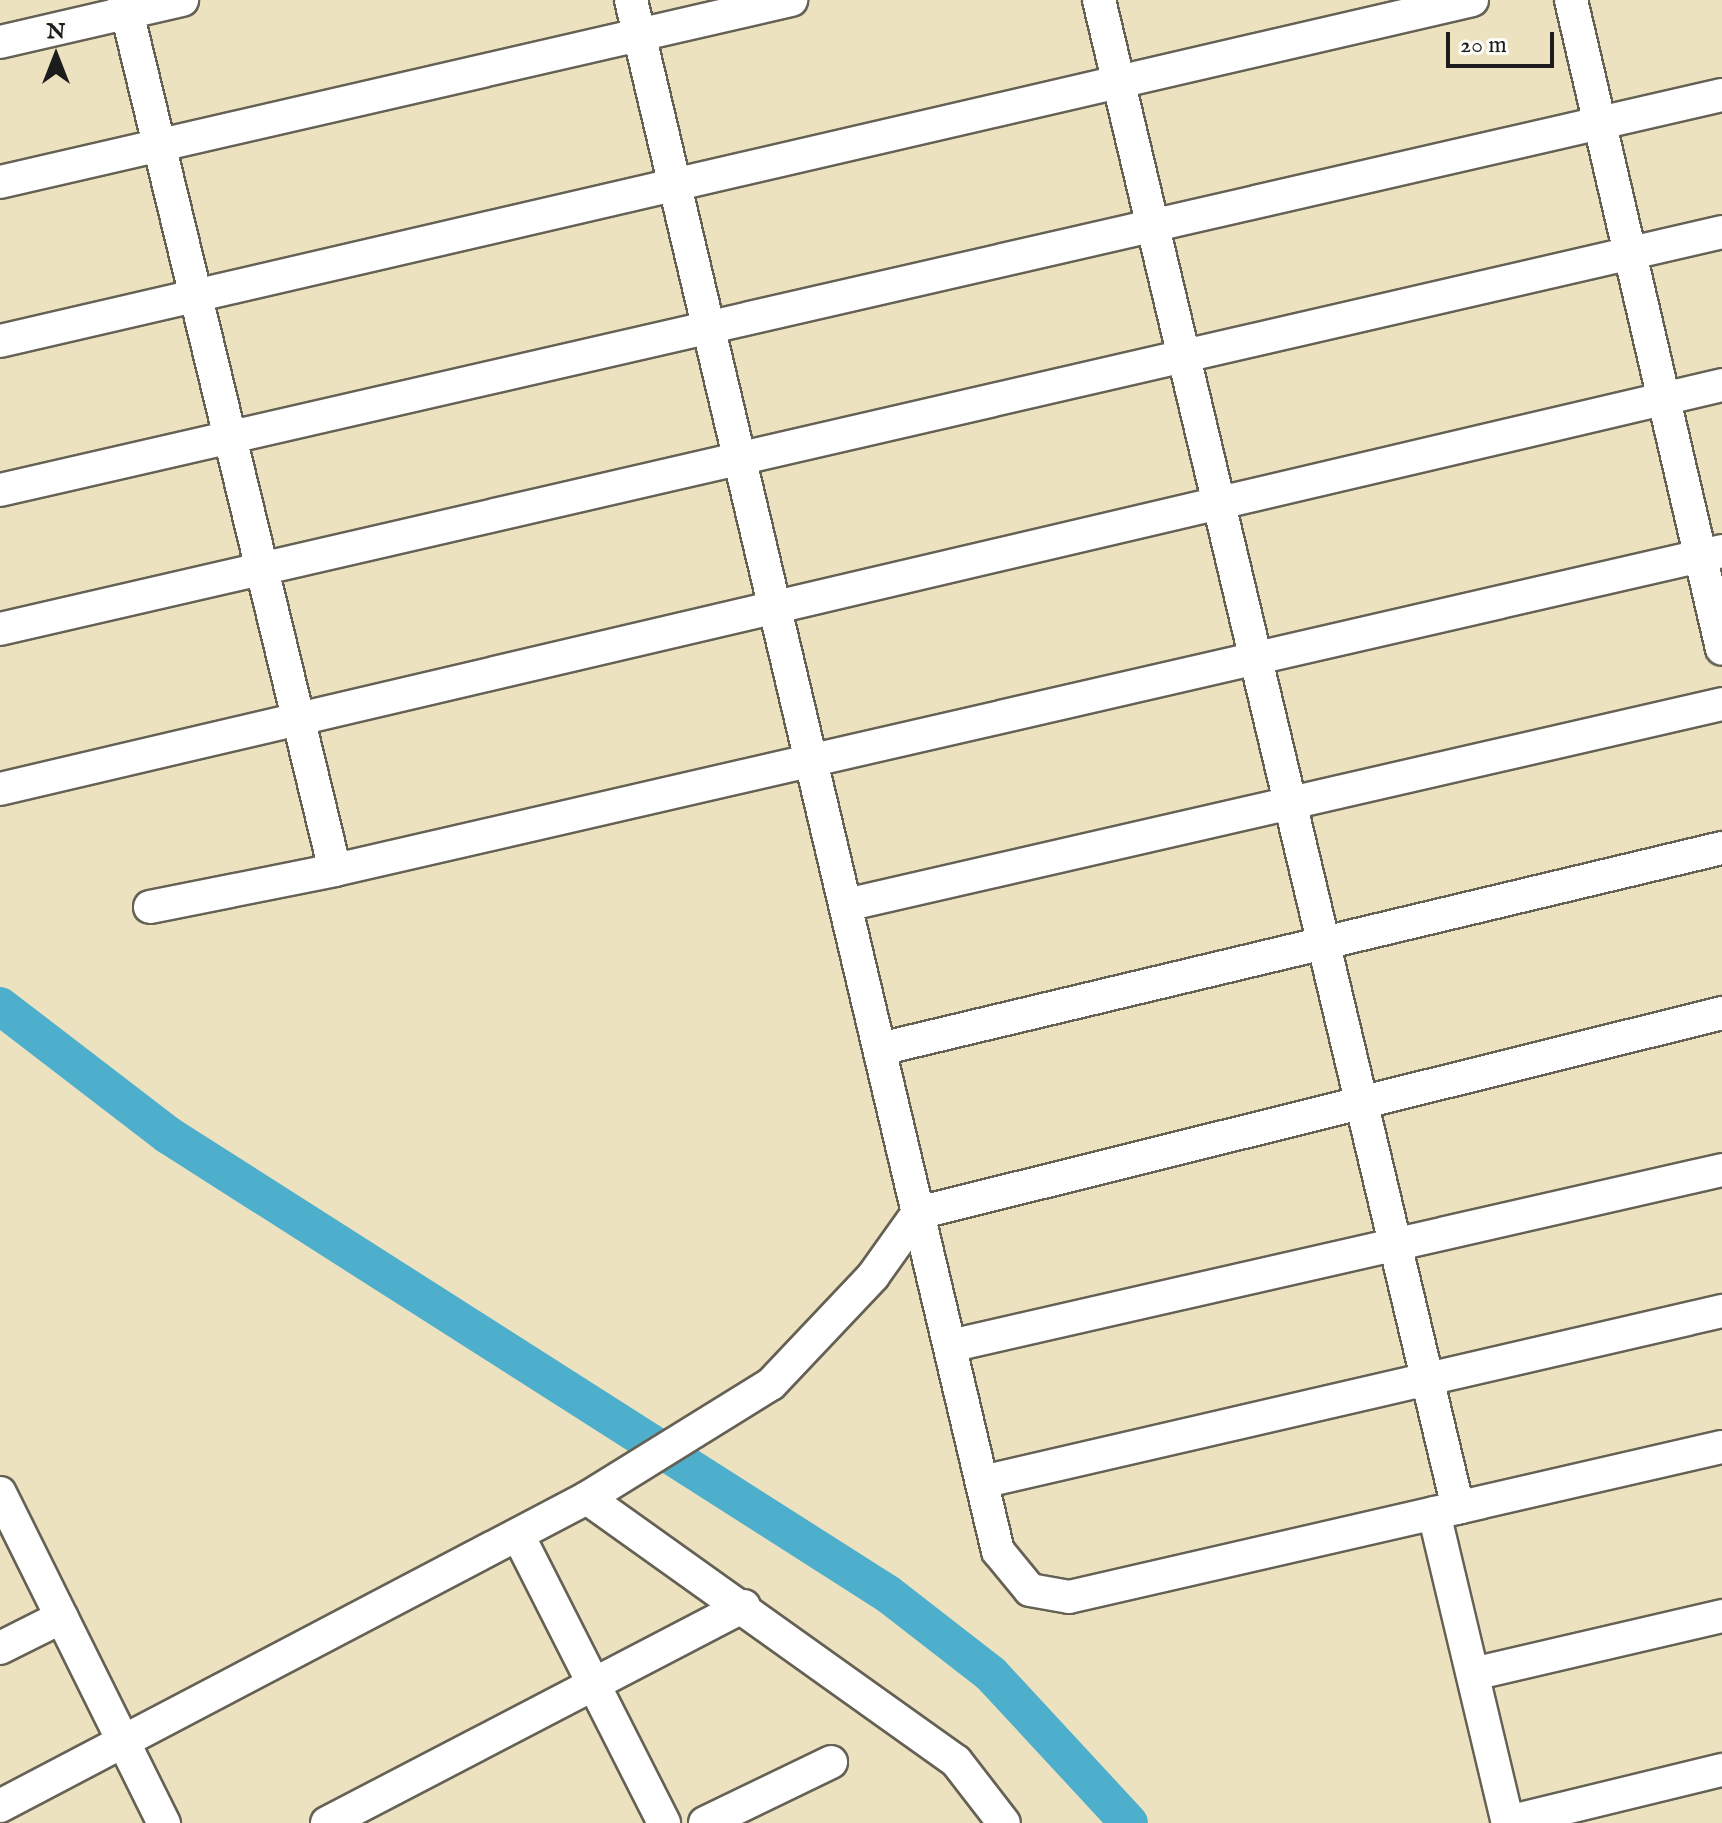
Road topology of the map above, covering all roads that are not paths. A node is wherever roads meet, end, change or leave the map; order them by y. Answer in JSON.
{"nodes":[{"id":1,"x":182,"y":0,"type":"edge"},
{"id":2,"x":631,"y":0,"type":"edge"},
{"id":3,"x":791,"y":0,"type":"edge"},
{"id":4,"x":1099,"y":0,"type":"edge"},
{"id":5,"x":1472,"y":0,"type":"edge"},
{"id":6,"x":1571,"y":0,"type":"edge"},
{"id":7,"x":125,"y":6,"type":"edge"},
{"id":8,"x":639,"y":35,"type":"junction"},
{"id":9,"x":0,"y":42,"type":"edge"},
{"id":10,"x":1118,"y":82,"type":"junction"},
{"id":11,"x":1722,"y":95,"type":"edge"},
{"id":12,"x":1600,"y":123,"type":"junction"},
{"id":13,"x":159,"y":145,"type":"junction"},
{"id":14,"x":0,"y":182,"type":"edge"},
{"id":15,"x":675,"y":185,"type":"junction"},
{"id":16,"x":1152,"y":226,"type":"junction"},
{"id":17,"x":1722,"y":232,"type":"edge"},
{"id":18,"x":1630,"y":253,"type":"junction"},
{"id":19,"x":195,"y":296,"type":"junction"},
{"id":20,"x":709,"y":327,"type":"junction"},
{"id":21,"x":0,"y":341,"type":"edge"},
{"id":22,"x":1183,"y":356,"type":"junction"},
{"id":23,"x":1722,"y":385,"type":"edge"},
{"id":24,"x":1664,"y":399,"type":"junction"},
{"id":25,"x":229,"y":437,"type":"junction"},
{"id":26,"x":740,"y":459,"type":"junction"},
{"id":27,"x":0,"y":490,"type":"edge"},
{"id":28,"x":1218,"y":503,"type":"junction"},
{"id":29,"x":1711,"y":553,"type":"edge"},
{"id":30,"x":261,"y":568,"type":"junction"},
{"id":31,"x":775,"y":608,"type":"junction"},
{"id":32,"x":0,"y":629,"type":"edge"},
{"id":33,"x":1722,"y":649,"type":"edge"},
{"id":34,"x":1255,"y":658,"type":"junction"},
{"id":35,"x":1722,"y":704,"type":"edge"},
{"id":36,"x":298,"y":719,"type":"junction"},
{"id":37,"x":811,"y":760,"type":"junction"},
{"id":38,"x":0,"y":789,"type":"edge"},
{"id":39,"x":1290,"y":803,"type":"junction"},
{"id":40,"x":1722,"y":848,"type":"edge"},
{"id":41,"x":335,"y":870,"type":"junction"},
{"id":42,"x":846,"y":905,"type":"junction"},
{"id":43,"x":150,"y":907,"type":"dead end"},
{"id":44,"x":1323,"y":944,"type":"junction"},
{"id":45,"x":1722,"y":1013,"type":"edge"},
{"id":46,"x":880,"y":1049,"type":"junction"},
{"id":47,"x":1361,"y":1103,"type":"junction"},
{"id":48,"x":1722,"y":1170,"type":"edge"},
{"id":49,"x":918,"y":1213,"type":"junction"},
{"id":50,"x":1395,"y":1244,"type":"junction"},
{"id":51,"x":1722,"y":1311,"type":"edge"},
{"id":52,"x":950,"y":1346,"type":"junction"},
{"id":53,"x":1427,"y":1379,"type":"junction"},
{"id":54,"x":1722,"y":1447,"type":"edge"},
{"id":55,"x":982,"y":1482,"type":"junction"},
{"id":56,"x":0,"y":1493,"type":"edge"},
{"id":57,"x":594,"y":1493,"type":"junction"},
{"id":58,"x":1446,"y":1510,"type":"junction"},
{"id":59,"x":518,"y":1535,"type":"junction"},
{"id":60,"x":744,"y":1606,"type":"junction"},
{"id":61,"x":1722,"y":1616,"type":"edge"},
{"id":62,"x":62,"y":1617,"type":"junction"},
{"id":63,"x":0,"y":1648,"type":"edge"},
{"id":64,"x":1473,"y":1674,"type":"junction"},
{"id":65,"x":594,"y":1684,"type":"junction"},
{"id":66,"x":124,"y":1742,"type":"junction"},
{"id":67,"x":831,"y":1762,"type":"dead end"},
{"id":68,"x":1722,"y":1770,"type":"edge"},
{"id":69,"x":0,"y":1806,"type":"edge"},
{"id":70,"x":1508,"y":1822,"type":"edge"},
{"id":71,"x":164,"y":1823,"type":"edge"},
{"id":72,"x":327,"y":1823,"type":"edge"},
{"id":73,"x":664,"y":1823,"type":"edge"},
{"id":74,"x":705,"y":1823,"type":"edge"},
{"id":75,"x":1004,"y":1823,"type":"edge"}],
"edges":[{"from":1,"to":7,"type":"street"},
{"from":2,"to":8,"type":"street"},
{"from":3,"to":8,"type":"street"},
{"from":4,"to":10,"type":"street"},
{"from":5,"to":10,"type":"street"},
{"from":6,"to":12,"type":"street"},
{"from":7,"to":9,"type":"street"},
{"from":7,"to":13,"type":"street"},
{"from":8,"to":13,"type":"street"},
{"from":8,"to":15,"type":"street"},
{"from":10,"to":15,"type":"street"},
{"from":10,"to":16,"type":"street"},
{"from":11,"to":12,"type":"street"},
{"from":12,"to":16,"type":"street"},
{"from":12,"to":18,"type":"street"},
{"from":13,"to":14,"type":"street"},
{"from":13,"to":19,"type":"street"},
{"from":15,"to":19,"type":"street"},
{"from":15,"to":20,"type":"street"},
{"from":16,"to":20,"type":"street"},
{"from":16,"to":22,"type":"street"},
{"from":17,"to":18,"type":"street"},
{"from":18,"to":22,"type":"street"},
{"from":18,"to":24,"type":"street"},
{"from":19,"to":21,"type":"street"},
{"from":19,"to":25,"type":"street"},
{"from":20,"to":25,"type":"street"},
{"from":20,"to":26,"type":"street"},
{"from":22,"to":26,"type":"street"},
{"from":22,"to":28,"type":"street"},
{"from":23,"to":24,"type":"street"},
{"from":24,"to":28,"type":"street"},
{"from":24,"to":29,"type":"street"},
{"from":25,"to":27,"type":"street"},
{"from":25,"to":30,"type":"street"},
{"from":26,"to":30,"type":"street"},
{"from":26,"to":31,"type":"street"},
{"from":28,"to":31,"type":"street"},
{"from":28,"to":34,"type":"street"},
{"from":29,"to":33,"type":"street"},
{"from":29,"to":34,"type":"street"},
{"from":30,"to":32,"type":"street"},
{"from":30,"to":36,"type":"street"},
{"from":31,"to":36,"type":"street"},
{"from":31,"to":37,"type":"street"},
{"from":34,"to":37,"type":"street"},
{"from":34,"to":39,"type":"street"},
{"from":35,"to":39,"type":"street"},
{"from":36,"to":38,"type":"street"},
{"from":36,"to":41,"type":"street"},
{"from":37,"to":41,"type":"street"},
{"from":37,"to":42,"type":"street"},
{"from":39,"to":42,"type":"street"},
{"from":39,"to":44,"type":"street"},
{"from":40,"to":44,"type":"street"},
{"from":41,"to":43,"type":"street"},
{"from":42,"to":46,"type":"street"},
{"from":44,"to":46,"type":"street"},
{"from":44,"to":47,"type":"street"},
{"from":45,"to":47,"type":"street"},
{"from":46,"to":49,"type":"street"},
{"from":47,"to":49,"type":"street"},
{"from":47,"to":50,"type":"street"},
{"from":48,"to":50,"type":"street"},
{"from":49,"to":52,"type":"street"},
{"from":49,"to":57,"type":"street"},
{"from":50,"to":52,"type":"street"},
{"from":50,"to":53,"type":"street"},
{"from":51,"to":53,"type":"street"},
{"from":52,"to":55,"type":"street"},
{"from":53,"to":55,"type":"street"},
{"from":53,"to":58,"type":"street"},
{"from":54,"to":58,"type":"street"},
{"from":55,"to":58,"type":"street"},
{"from":56,"to":62,"type":"street"},
{"from":57,"to":59,"type":"street"},
{"from":57,"to":60,"type":"street"},
{"from":58,"to":64,"type":"street"},
{"from":59,"to":65,"type":"street"},
{"from":59,"to":66,"type":"street"},
{"from":60,"to":65,"type":"street"},
{"from":60,"to":75,"type":"street"},
{"from":61,"to":64,"type":"street"},
{"from":62,"to":63,"type":"street"},
{"from":62,"to":66,"type":"street"},
{"from":64,"to":70,"type":"street"},
{"from":65,"to":72,"type":"street"},
{"from":65,"to":73,"type":"street"},
{"from":66,"to":69,"type":"street"},
{"from":66,"to":71,"type":"street"},
{"from":67,"to":74,"type":"street"},
{"from":68,"to":70,"type":"street"}]}
